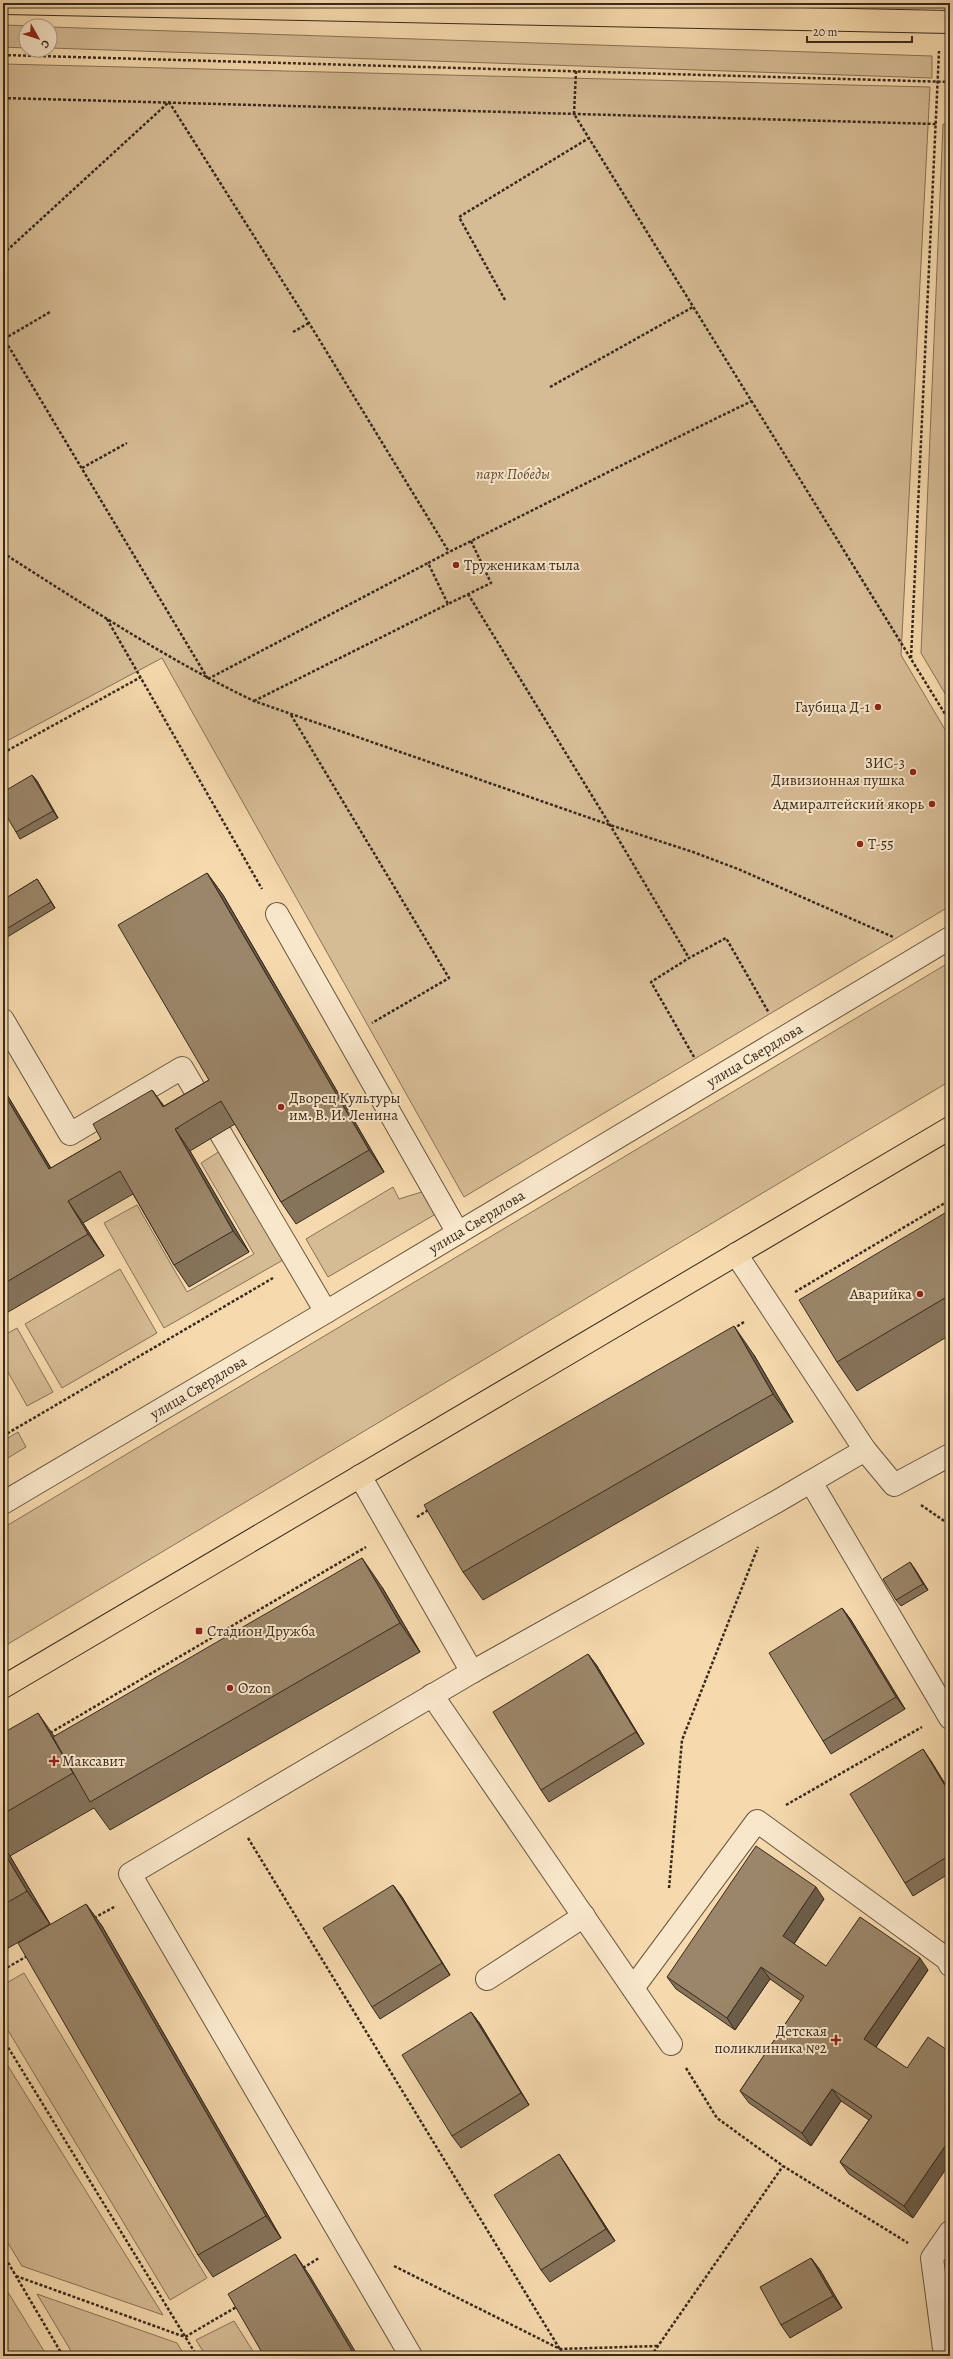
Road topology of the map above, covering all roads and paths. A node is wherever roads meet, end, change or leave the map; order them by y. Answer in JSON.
{"nodes":[{"id":1,"x":3,"y":3,"type":"edge"},
{"id":2,"x":133,"y":4,"type":"edge"},
{"id":3,"x":950,"y":22,"type":"edge"},
{"id":4,"x":3,"y":55,"type":"edge"},
{"id":5,"x":576,"y":71,"type":"junction"},
{"id":6,"x":938,"y":82,"type":"junction"},
{"id":7,"x":950,"y":82,"type":"edge"},
{"id":8,"x":3,"y":98,"type":"edge"},
{"id":9,"x":169,"y":102,"type":"junction"},
{"id":10,"x":574,"y":114,"type":"junction"},
{"id":11,"x":936,"y":124,"type":"junction"},
{"id":12,"x":589,"y":138,"type":"junction"},
{"id":13,"x":3,"y":254,"type":"edge"},
{"id":14,"x":505,"y":300,"type":"dead end"},
{"id":15,"x":693,"y":307,"type":"junction"},
{"id":16,"x":50,"y":312,"type":"dead end"},
{"id":17,"x":309,"y":323,"type":"junction"},
{"id":18,"x":293,"y":332,"type":"dead end"},
{"id":19,"x":4,"y":338,"type":"edge"},
{"id":20,"x":550,"y":387,"type":"dead end"},
{"id":21,"x":752,"y":401,"type":"junction"},
{"id":22,"x":127,"y":442,"type":"dead end"},
{"id":23,"x":82,"y":468,"type":"junction"},
{"id":24,"x":471,"y":541,"type":"junction"},
{"id":25,"x":449,"y":552,"type":"junction"},
{"id":26,"x":3,"y":553,"type":"edge"},
{"id":27,"x":428,"y":562,"type":"junction"},
{"id":28,"x":468,"y":594,"type":"junction"},
{"id":29,"x":448,"y":604,"type":"junction"},
{"id":30,"x":107,"y":619,"type":"junction"},
{"id":31,"x":911,"y":659,"type":"junction"},
{"id":32,"x":140,"y":677,"type":"junction"},
{"id":33,"x":208,"y":679,"type":"junction"},
{"id":34,"x":254,"y":701,"type":"junction"},
{"id":35,"x":291,"y":714,"type":"junction"},
{"id":36,"x":950,"y":722,"type":"edge"},
{"id":37,"x":3,"y":753,"type":"edge"},
{"id":38,"x":610,"y":825,"type":"junction"},
{"id":39,"x":277,"y":914,"type":"joint"},
{"id":40,"x":950,"y":938,"type":"edge"},
{"id":41,"x":897,"y":939,"type":"dead end"},
{"id":42,"x":688,"y":958,"type":"junction"},
{"id":43,"x":771,"y":1016,"type":"dead end"},
{"id":44,"x":3,"y":1020,"type":"edge"},
{"id":45,"x":347,"y":1037,"type":"junction"},
{"id":46,"x":695,"y":1060,"type":"dead end"},
{"id":47,"x":950,"y":1128,"type":"edge"},
{"id":48,"x":950,"y":1200,"type":"edge"},
{"id":49,"x":458,"y":1233,"type":"junction"},
{"id":50,"x":736,"y":1254,"type":"junction"},
{"id":51,"x":297,"y":1264,"type":"junction"},
{"id":52,"x":771,"y":1306,"type":"junction"},
{"id":53,"x":326,"y":1312,"type":"junction"},
{"id":54,"x":730,"y":1330,"type":"edge"},
{"id":55,"x":3,"y":1436,"type":"edge"},
{"id":56,"x":865,"y":1450,"type":"junction"},
{"id":57,"x":950,"y":1455,"type":"edge"},
{"id":58,"x":360,"y":1476,"type":"junction"},
{"id":59,"x":811,"y":1482,"type":"junction"},
{"id":60,"x":776,"y":1502,"type":"junction"},
{"id":61,"x":3,"y":1503,"type":"edge"},
{"id":62,"x":433,"y":1507,"type":"edge"},
{"id":63,"x":392,"y":1531,"type":"junction"},
{"id":64,"x":472,"y":1672,"type":"junction"},
{"id":65,"x":3,"y":1687,"type":"edge"},
{"id":66,"x":432,"y":1695,"type":"junction"},
{"id":67,"x":949,"y":1716,"type":"edge"},
{"id":68,"x":44,"y":1737,"type":"edge"},
{"id":69,"x":233,"y":1814,"type":"junction"},
{"id":70,"x":757,"y":1821,"type":"junction"},
{"id":71,"x":140,"y":1892,"type":"junction"},
{"id":72,"x":669,"y":1892,"type":"dead end"},
{"id":73,"x":584,"y":1916,"type":"junction"},
{"id":74,"x":88,"y":1922,"type":"edge"},
{"id":75,"x":36,"y":1951,"type":"edge"},
{"id":76,"x":949,"y":1960,"type":"edge"},
{"id":77,"x":3,"y":1970,"type":"edge"},
{"id":78,"x":487,"y":1979,"type":"dead end"},
{"id":79,"x":633,"y":1988,"type":"junction"},
{"id":80,"x":3,"y":2039,"type":"edge"},
{"id":81,"x":671,"y":2044,"type":"joint"},
{"id":82,"x":783,"y":2166,"type":"junction"},
{"id":83,"x":950,"y":2232,"type":"edge"},
{"id":84,"x":346,"y":2242,"type":"junction"},
{"id":85,"x":3,"y":2254,"type":"edge"},
{"id":86,"x":932,"y":2258,"type":"junction"},
{"id":87,"x":389,"y":2264,"type":"dead end"},
{"id":88,"x":299,"y":2270,"type":"edge"},
{"id":89,"x":16,"y":2276,"type":"junction"},
{"id":90,"x":239,"y":2305,"type":"edge"},
{"id":91,"x":185,"y":2337,"type":"junction"},
{"id":92,"x":657,"y":2346,"type":"junction"},
{"id":93,"x":560,"y":2349,"type":"junction"},
{"id":94,"x":63,"y":2356,"type":"edge"},
{"id":95,"x":197,"y":2356,"type":"edge"},
{"id":96,"x":411,"y":2356,"type":"edge"},
{"id":97,"x":564,"y":2356,"type":"edge"},
{"id":98,"x":651,"y":2356,"type":"edge"},
{"id":99,"x":945,"y":2356,"type":"edge"}],
"edges":[{"from":1,"to":2,"type":"main road"},
{"from":2,"to":3,"type":"main road"},
{"from":4,"to":5,"type":"path"},
{"from":5,"to":6,"type":"path"},
{"from":5,"to":10,"type":"path"},
{"from":6,"to":7,"type":"path"},
{"from":6,"to":11,"type":"path"},
{"from":8,"to":9,"type":"path"},
{"from":9,"to":10,"type":"path"},
{"from":9,"to":13,"type":"path"},
{"from":9,"to":17,"type":"path"},
{"from":10,"to":11,"type":"path"},
{"from":10,"to":12,"type":"path"},
{"from":11,"to":31,"type":"path"},
{"from":12,"to":14,"type":"path"},
{"from":12,"to":15,"type":"path"},
{"from":15,"to":20,"type":"path"},
{"from":15,"to":21,"type":"path"},
{"from":16,"to":19,"type":"path"},
{"from":17,"to":18,"type":"path"},
{"from":17,"to":25,"type":"path"},
{"from":19,"to":23,"type":"path"},
{"from":21,"to":24,"type":"path"},
{"from":21,"to":31,"type":"path"},
{"from":22,"to":23,"type":"path"},
{"from":23,"to":33,"type":"path"},
{"from":24,"to":25,"type":"path"},
{"from":24,"to":28,"type":"path"},
{"from":25,"to":27,"type":"path"},
{"from":26,"to":30,"type":"path"},
{"from":27,"to":29,"type":"path"},
{"from":27,"to":33,"type":"path"},
{"from":28,"to":29,"type":"path"},
{"from":28,"to":38,"type":"path"},
{"from":29,"to":34,"type":"path"},
{"from":30,"to":32,"type":"path"},
{"from":30,"to":33,"type":"path"},
{"from":31,"to":36,"type":"path"},
{"from":32,"to":37,"type":"path"},
{"from":32,"to":39,"type":"path"},
{"from":33,"to":34,"type":"path"},
{"from":34,"to":35,"type":"path"},
{"from":35,"to":38,"type":"path"},
{"from":35,"to":45,"type":"path"},
{"from":38,"to":41,"type":"path"},
{"from":38,"to":42,"type":"path"},
{"from":39,"to":45,"type":"street"},
{"from":40,"to":49,"type":"street","name":"улица Свердлова"},
{"from":42,"to":43,"type":"path"},
{"from":42,"to":46,"type":"path"},
{"from":44,"to":51,"type":"street"},
{"from":45,"to":49,"type":"street"},
{"from":47,"to":50,"type":"main road"},
{"from":48,"to":52,"type":"path"},
{"from":49,"to":53,"type":"street","name":"улица Свердлова"},
{"from":50,"to":52,"type":"street"},
{"from":50,"to":58,"type":"main road"},
{"from":51,"to":53,"type":"street"},
{"from":51,"to":55,"type":"path"},
{"from":52,"to":54,"type":"path"},
{"from":52,"to":56,"type":"street"},
{"from":53,"to":61,"type":"street","name":"улица Свердлова"},
{"from":56,"to":57,"type":"street"},
{"from":56,"to":59,"type":"street"},
{"from":58,"to":63,"type":"street"},
{"from":58,"to":65,"type":"main road"},
{"from":59,"to":60,"type":"street"},
{"from":59,"to":67,"type":"street"},
{"from":60,"to":64,"type":"street"},
{"from":60,"to":72,"type":"path"},
{"from":62,"to":63,"type":"path"},
{"from":63,"to":64,"type":"street"},
{"from":63,"to":68,"type":"path"},
{"from":64,"to":66,"type":"street"},
{"from":66,"to":69,"type":"street"},
{"from":66,"to":73,"type":"street"},
{"from":67,"to":70,"type":"path"},
{"from":69,"to":71,"type":"street"},
{"from":69,"to":93,"type":"path"},
{"from":70,"to":76,"type":"street"},
{"from":70,"to":79,"type":"street"},
{"from":71,"to":74,"type":"path"},
{"from":71,"to":84,"type":"street"},
{"from":73,"to":78,"type":"street"},
{"from":73,"to":79,"type":"street"},
{"from":75,"to":77,"type":"path"},
{"from":79,"to":81,"type":"street"},
{"from":80,"to":91,"type":"path"},
{"from":81,"to":82,"type":"path"},
{"from":82,"to":86,"type":"path"},
{"from":82,"to":92,"type":"path"},
{"from":83,"to":86,"type":"street"},
{"from":84,"to":88,"type":"path"},
{"from":84,"to":96,"type":"street"},
{"from":85,"to":89,"type":"path"},
{"from":86,"to":99,"type":"street"},
{"from":87,"to":93,"type":"path"},
{"from":89,"to":91,"type":"path"},
{"from":89,"to":94,"type":"path"},
{"from":90,"to":91,"type":"path"},
{"from":91,"to":95,"type":"path"},
{"from":92,"to":93,"type":"path"},
{"from":92,"to":98,"type":"path"},
{"from":93,"to":97,"type":"path"}]}
